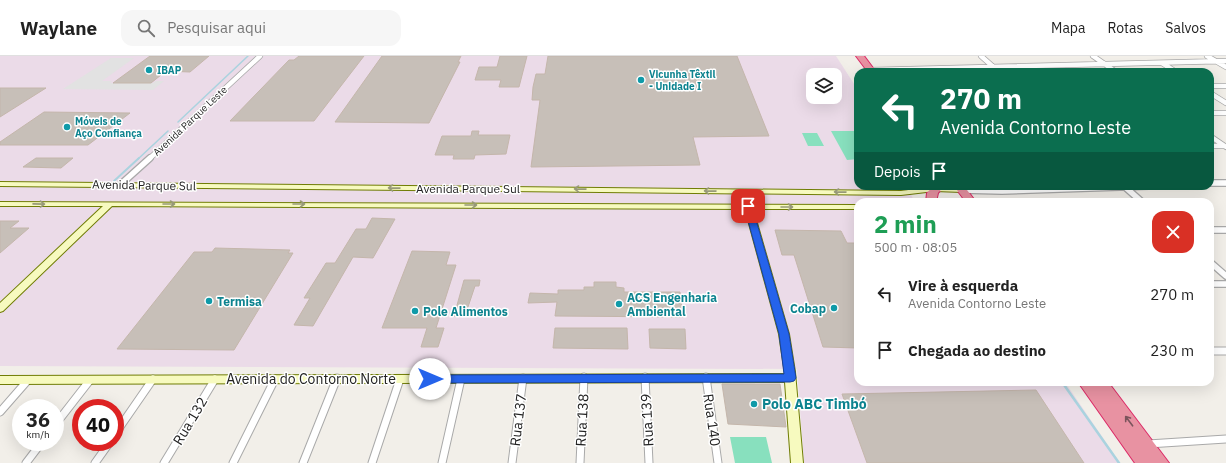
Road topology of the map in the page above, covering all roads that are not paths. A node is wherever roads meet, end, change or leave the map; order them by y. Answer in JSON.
{"nodes":[{"id":1,"x":260,"y":56,"type":"edge"},
{"id":2,"x":852,"y":56,"type":"edge"},
{"id":3,"x":860,"y":56,"type":"edge"},
{"id":4,"x":981,"y":56,"type":"edge"},
{"id":5,"x":1093,"y":56,"type":"edge"},
{"id":6,"x":1208,"y":56,"type":"edge"},
{"id":7,"x":1226,"y":61,"type":"edge"},
{"id":8,"x":1217,"y":62,"type":"junction"},
{"id":9,"x":1161,"y":63,"type":"junction"},
{"id":10,"x":1105,"y":64,"type":"junction"},
{"id":11,"x":1226,"y":66,"type":"edge"},
{"id":12,"x":993,"y":67,"type":"junction"},
{"id":13,"x":866,"y":68,"type":"edge"},
{"id":14,"x":867,"y":68,"type":"edge"},
{"id":15,"x":962,"y":68,"type":"edge"},
{"id":16,"x":1110,"y":68,"type":"edge"},
{"id":17,"x":1169,"y":68,"type":"edge"},
{"id":18,"x":1214,"y":86,"type":"edge"},
{"id":19,"x":1226,"y":86,"type":"edge"},
{"id":20,"x":1214,"y":96,"type":"edge"},
{"id":21,"x":1226,"y":103,"type":"edge"},
{"id":22,"x":1214,"y":113,"type":"edge"},
{"id":23,"x":1226,"y":113,"type":"edge"},
{"id":24,"x":1214,"y":139,"type":"edge"},
{"id":25,"x":1214,"y":146,"type":"edge"},
{"id":26,"x":1225,"y":146,"type":"edge"},
{"id":27,"x":1226,"y":183,"type":"edge"},
{"id":28,"x":0,"y":184,"type":"edge"},
{"id":29,"x":1214,"y":184,"type":"edge"},
{"id":30,"x":120,"y":185,"type":"junction"},
{"id":31,"x":431,"y":188,"type":"junction"},
{"id":32,"x":448,"y":188,"type":"junction"},
{"id":33,"x":919,"y":190,"type":"edge"},
{"id":34,"x":962,"y":190,"type":"edge"},
{"id":35,"x":988,"y":190,"type":"edge"},
{"id":36,"x":1027,"y":190,"type":"edge"},
{"id":37,"x":1129,"y":190,"type":"edge"},
{"id":38,"x":968,"y":198,"type":"edge"},
{"id":39,"x":1138,"y":198,"type":"edge"},
{"id":40,"x":0,"y":204,"type":"edge"},
{"id":41,"x":109,"y":204,"type":"junction"},
{"id":42,"x":425,"y":204,"type":"junction"},
{"id":43,"x":443,"y":205,"type":"junction"},
{"id":44,"x":748,"y":206,"type":"junction"},
{"id":45,"x":854,"y":207,"type":"edge"},
{"id":46,"x":1214,"y":230,"type":"edge"},
{"id":47,"x":1226,"y":230,"type":"edge"},
{"id":48,"x":1214,"y":266,"type":"edge"},
{"id":49,"x":1226,"y":276,"type":"edge"},
{"id":50,"x":1214,"y":284,"type":"edge"},
{"id":51,"x":1226,"y":284,"type":"edge"},
{"id":52,"x":0,"y":309,"type":"edge"},
{"id":53,"x":1226,"y":351,"type":"edge"},
{"id":54,"x":1214,"y":352,"type":"edge"},
{"id":55,"x":584,"y":377,"type":"junction"},
{"id":56,"x":646,"y":377,"type":"junction"},
{"id":57,"x":706,"y":377,"type":"junction"},
{"id":58,"x":337,"y":378,"type":"junction"},
{"id":59,"x":523,"y":378,"type":"junction"},
{"id":60,"x":790,"y":378,"type":"junction"},
{"id":61,"x":153,"y":379,"type":"junction"},
{"id":62,"x":215,"y":379,"type":"junction"},
{"id":63,"x":275,"y":379,"type":"junction"},
{"id":64,"x":400,"y":379,"type":"junction"},
{"id":65,"x":461,"y":379,"type":"junction"},
{"id":66,"x":0,"y":380,"type":"edge"},
{"id":67,"x":28,"y":380,"type":"junction"},
{"id":68,"x":90,"y":380,"type":"junction"},
{"id":69,"x":1088,"y":386,"type":"edge"},
{"id":70,"x":1103,"y":386,"type":"edge"},
{"id":71,"x":0,"y":412,"type":"edge"},
{"id":72,"x":64,"y":413,"type":"edge"},
{"id":73,"x":124,"y":421,"type":"edge"},
{"id":74,"x":1226,"y":439,"type":"edge"},
{"id":75,"x":1147,"y":444,"type":"junction"},
{"id":76,"x":35,"y":451,"type":"edge"},
{"id":77,"x":104,"y":451,"type":"edge"},
{"id":78,"x":26,"y":463,"type":"edge"},
{"id":79,"x":95,"y":463,"type":"edge"},
{"id":80,"x":164,"y":463,"type":"edge"},
{"id":81,"x":233,"y":463,"type":"edge"},
{"id":82,"x":303,"y":463,"type":"edge"},
{"id":83,"x":372,"y":463,"type":"edge"},
{"id":84,"x":442,"y":463,"type":"edge"},
{"id":85,"x":512,"y":463,"type":"edge"},
{"id":86,"x":580,"y":463,"type":"edge"},
{"id":87,"x":649,"y":463,"type":"edge"},
{"id":88,"x":718,"y":463,"type":"edge"},
{"id":89,"x":797,"y":463,"type":"edge"},
{"id":90,"x":1144,"y":463,"type":"edge"},
{"id":91,"x":1161,"y":463,"type":"edge"}],
"edges":[{"from":1,"to":30,"type":"street","name":"Avenida Parque Leste"},
{"from":2,"to":13,"type":"highway"},
{"from":3,"to":14,"type":"highway"},
{"from":4,"to":12,"type":"street"},
{"from":5,"to":10,"type":"street"},
{"from":6,"to":8,"type":"street"},
{"from":7,"to":8,"type":"street"},
{"from":8,"to":9,"type":"street"},
{"from":8,"to":11,"type":"street"},
{"from":9,"to":10,"type":"street"},
{"from":9,"to":17,"type":"street"},
{"from":10,"to":12,"type":"street"},
{"from":10,"to":16,"type":"street"},
{"from":12,"to":15,"type":"street"},
{"from":18,"to":19,"type":"street"},
{"from":20,"to":21,"type":"street"},
{"from":22,"to":23,"type":"street"},
{"from":24,"to":26,"type":"street"},
{"from":25,"to":26,"type":"street"},
{"from":27,"to":29,"type":"street"},
{"from":28,"to":30,"type":"street","name":"Avenida Parque Sul"},
{"from":31,"to":30,"type":"street","name":"Avenida Parque Sul","one_way":true},
{"from":31,"to":32,"type":"street","name":"Avenida Parque Sul"},
{"from":31,"to":42,"type":"street"},
{"from":33,"to":32,"type":"street","name":"Avenida Parque Sul","one_way":true},
{"from":32,"to":43,"type":"street"},
{"from":34,"to":38,"type":"highway"},
{"from":35,"to":36,"type":"street"},
{"from":37,"to":39,"type":"street"},
{"from":40,"to":41,"type":"street","name":"Avenida Parque Sul","one_way":true},
{"from":41,"to":42,"type":"street","name":"Avenida Parque Sul","one_way":true},
{"from":41,"to":52,"type":"street"},
{"from":42,"to":43,"type":"street","name":"Avenida Parque Sul"},
{"from":43,"to":44,"type":"street","name":"Avenida Parque Sul","one_way":true},
{"from":44,"to":45,"type":"street","name":"Avenida Parque Sul","one_way":true},
{"from":44,"to":60,"type":"street"},
{"from":46,"to":47,"type":"street"},
{"from":48,"to":49,"type":"street"},
{"from":50,"to":51,"type":"street"},
{"from":53,"to":54,"type":"street"},
{"from":55,"to":56,"type":"street","name":"Avenida do Contorno Norte"},
{"from":55,"to":59,"type":"street","name":"Avenida do Contorno Norte"},
{"from":55,"to":86,"type":"street","name":"Rua 138"},
{"from":56,"to":57,"type":"street","name":"Avenida do Contorno Norte"},
{"from":56,"to":87,"type":"street","name":"Rua 139"},
{"from":57,"to":60,"type":"street","name":"Avenida do Contorno Norte"},
{"from":57,"to":88,"type":"street","name":"Rua 140"},
{"from":58,"to":63,"type":"street","name":"Avenida do Contorno Norte"},
{"from":58,"to":64,"type":"street","name":"Avenida do Contorno Norte"},
{"from":58,"to":82,"type":"street"},
{"from":59,"to":65,"type":"street","name":"Avenida do Contorno Norte"},
{"from":59,"to":85,"type":"street","name":"Rua 137"},
{"from":60,"to":89,"type":"street"},
{"from":61,"to":62,"type":"street","name":"Avenida do Contorno Norte"},
{"from":61,"to":68,"type":"street","name":"Avenida do Contorno Norte"},
{"from":61,"to":73,"type":"street"},
{"from":62,"to":63,"type":"street","name":"Avenida do Contorno Norte"},
{"from":62,"to":80,"type":"street","name":"Rua 132"},
{"from":63,"to":81,"type":"street"},
{"from":64,"to":65,"type":"street","name":"Avenida do Contorno Norte"},
{"from":64,"to":83,"type":"street"},
{"from":65,"to":84,"type":"street"},
{"from":66,"to":67,"type":"street","name":"Avenida do Contorno Norte"},
{"from":67,"to":68,"type":"street","name":"Avenida do Contorno Norte"},
{"from":67,"to":71,"type":"street"},
{"from":68,"to":72,"type":"street"},
{"from":69,"to":90,"type":"highway"},
{"from":75,"to":70,"type":"highway","one_way":true},
{"from":74,"to":75,"type":"street"},
{"from":75,"to":91,"type":"highway"},
{"from":76,"to":78,"type":"street"},
{"from":77,"to":79,"type":"street"}]}
